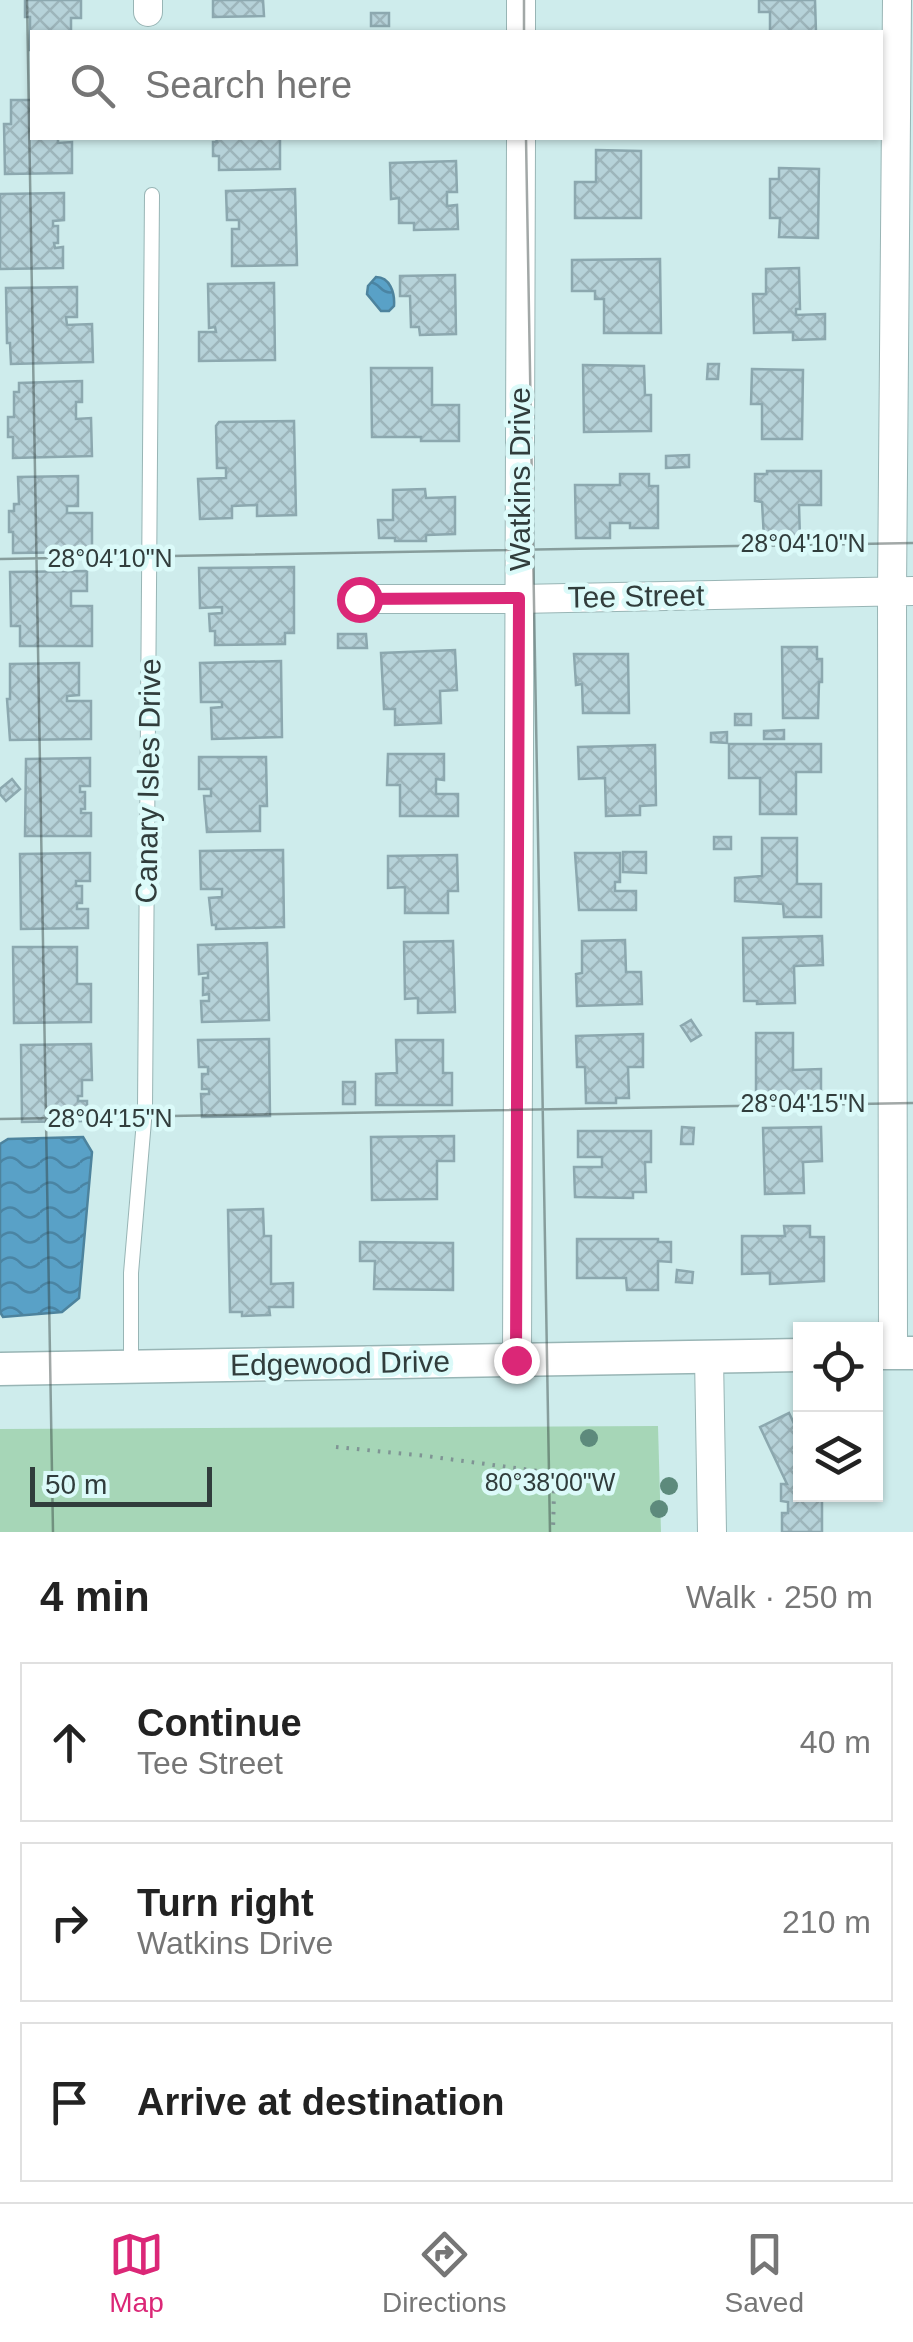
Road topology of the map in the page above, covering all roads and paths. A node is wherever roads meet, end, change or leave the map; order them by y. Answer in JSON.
{"nodes":[{"id":1,"x":521,"y":0,"type":"edge"},
{"id":2,"x":896,"y":0,"type":"edge"},
{"id":3,"x":521,"y":30,"type":"edge"},
{"id":4,"x":521,"y":140,"type":"edge"},
{"id":5,"x":152,"y":195,"type":"dead end"},
{"id":6,"x":902,"y":591,"type":"edge"},
{"id":7,"x":519,"y":598,"type":"junction"},
{"id":8,"x":359,"y":599,"type":"dead end"},
{"id":9,"x":894,"y":1353,"type":"edge"},
{"id":10,"x":793,"y":1355,"type":"edge"},
{"id":11,"x":709,"y":1357,"type":"junction"},
{"id":12,"x":516,"y":1360,"type":"junction"},
{"id":13,"x":131,"y":1367,"type":"junction"},
{"id":14,"x":0,"y":1369,"type":"edge"},
{"id":15,"x":336,"y":1447,"type":"dead end"},
{"id":16,"x":554,"y":1532,"type":"edge"},
{"id":17,"x":712,"y":1532,"type":"edge"}],
"edges":[{"from":1,"to":3,"type":"street"},
{"from":2,"to":6,"type":"street"},
{"from":4,"to":7,"type":"street","name":"Watkins Drive"},
{"from":5,"to":13,"type":"lane","name":"Canary Isles Drive"},
{"from":6,"to":7,"type":"street","name":"Tee Street"},
{"from":6,"to":9,"type":"street"},
{"from":7,"to":8,"type":"street","name":"Tee Street"},
{"from":7,"to":12,"type":"street","name":"Watkins Drive"},
{"from":10,"to":11,"type":"street","name":"Edgewood Drive"},
{"from":11,"to":12,"type":"street","name":"Edgewood Drive"},
{"from":11,"to":17,"type":"street"},
{"from":12,"to":13,"type":"street","name":"Edgewood Drive"},
{"from":13,"to":14,"type":"street","name":"Edgewood Drive"},
{"from":15,"to":16,"type":"path"}]}
